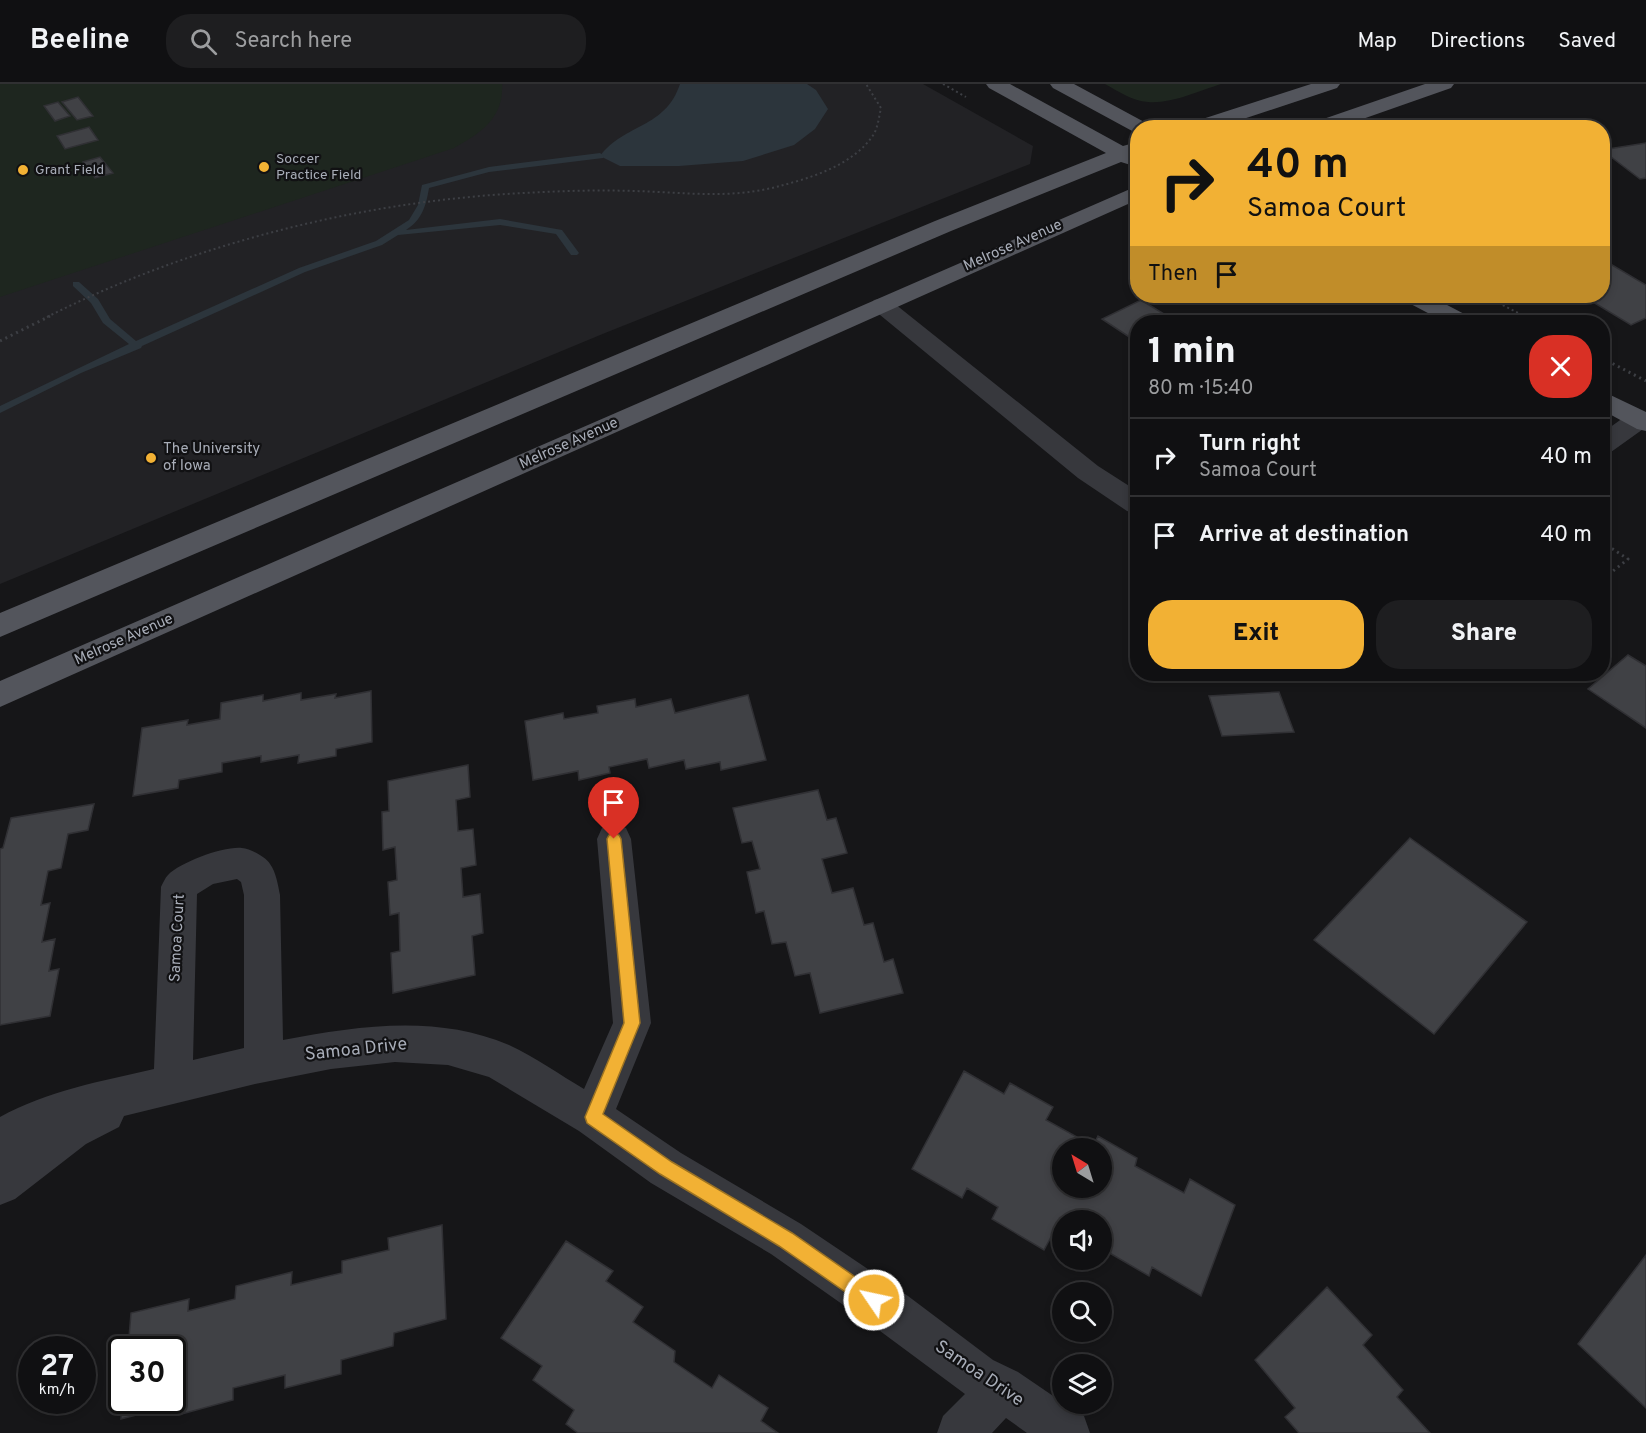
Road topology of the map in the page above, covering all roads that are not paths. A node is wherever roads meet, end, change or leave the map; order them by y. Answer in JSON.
{"nodes":[{"id":1,"x":996,"y":84,"type":"edge"},
{"id":2,"x":1060,"y":84,"type":"edge"},
{"id":3,"x":1329,"y":84,"type":"edge"},
{"id":4,"x":1444,"y":84,"type":"edge"},
{"id":5,"x":1219,"y":120,"type":"edge"},
{"id":6,"x":1339,"y":120,"type":"edge"},
{"id":7,"x":1130,"y":122,"type":"edge"},
{"id":8,"x":1130,"y":154,"type":"edge"},
{"id":9,"x":1130,"y":156,"type":"edge"},
{"id":10,"x":1130,"y":195,"type":"edge"},
{"id":11,"x":1426,"y":303,"type":"edge"},
{"id":12,"x":882,"y":305,"type":"junction"},
{"id":13,"x":1449,"y":315,"type":"edge"},
{"id":14,"x":1610,"y":403,"type":"edge"},
{"id":15,"x":1642,"y":421,"type":"edge"},
{"id":16,"x":1610,"y":441,"type":"edge"},
{"id":17,"x":1130,"y":499,"type":"edge"},
{"id":18,"x":90,"y":588,"type":"junction"},
{"id":19,"x":0,"y":626,"type":"edge"},
{"id":20,"x":0,"y":647,"type":"edge"},
{"id":21,"x":0,"y":695,"type":"edge"},
{"id":22,"x":614,"y":839,"type":"dead end"},
{"id":23,"x":264,"y":1063,"type":"junction"},
{"id":24,"x":160,"y":1089,"type":"junction"},
{"id":25,"x":593,"y":1117,"type":"junction"},
{"id":26,"x":0,"y":1139,"type":"edge"},
{"id":27,"x":0,"y":1184,"type":"edge"},
{"id":28,"x":1002,"y":1388,"type":"junction"},
{"id":29,"x":960,"y":1433,"type":"edge"},
{"id":30,"x":1067,"y":1433,"type":"edge"}],
"edges":[{"from":1,"to":8,"type":"main road"},
{"from":2,"to":7,"type":"main road"},
{"from":3,"to":5,"type":"main road"},
{"from":4,"to":6,"type":"main road"},
{"from":9,"to":18,"type":"main road"},
{"from":10,"to":12,"type":"main road","name":"Melrose Avenue"},
{"from":11,"to":13,"type":"main road"},
{"from":12,"to":17,"type":"street"},
{"from":12,"to":21,"type":"main road","name":"Melrose Avenue"},
{"from":14,"to":15,"type":"main road"},
{"from":15,"to":16,"type":"street"},
{"from":18,"to":19,"type":"main road"},
{"from":18,"to":20,"type":"main road"},
{"from":22,"to":25,"type":"street"},
{"from":23,"to":24,"type":"street","name":"Samoa Drive"},
{"from":23,"to":24,"type":"street","name":"Samoa Court"},
{"from":23,"to":25,"type":"street","name":"Samoa Drive"},
{"from":24,"to":26,"type":"street","name":"Samoa Drive"},
{"from":24,"to":27,"type":"street","name":"Samoa Drive"},
{"from":25,"to":28,"type":"street","name":"Samoa Drive"},
{"from":28,"to":29,"type":"street"},
{"from":28,"to":30,"type":"street","name":"Samoa Drive"}]}
